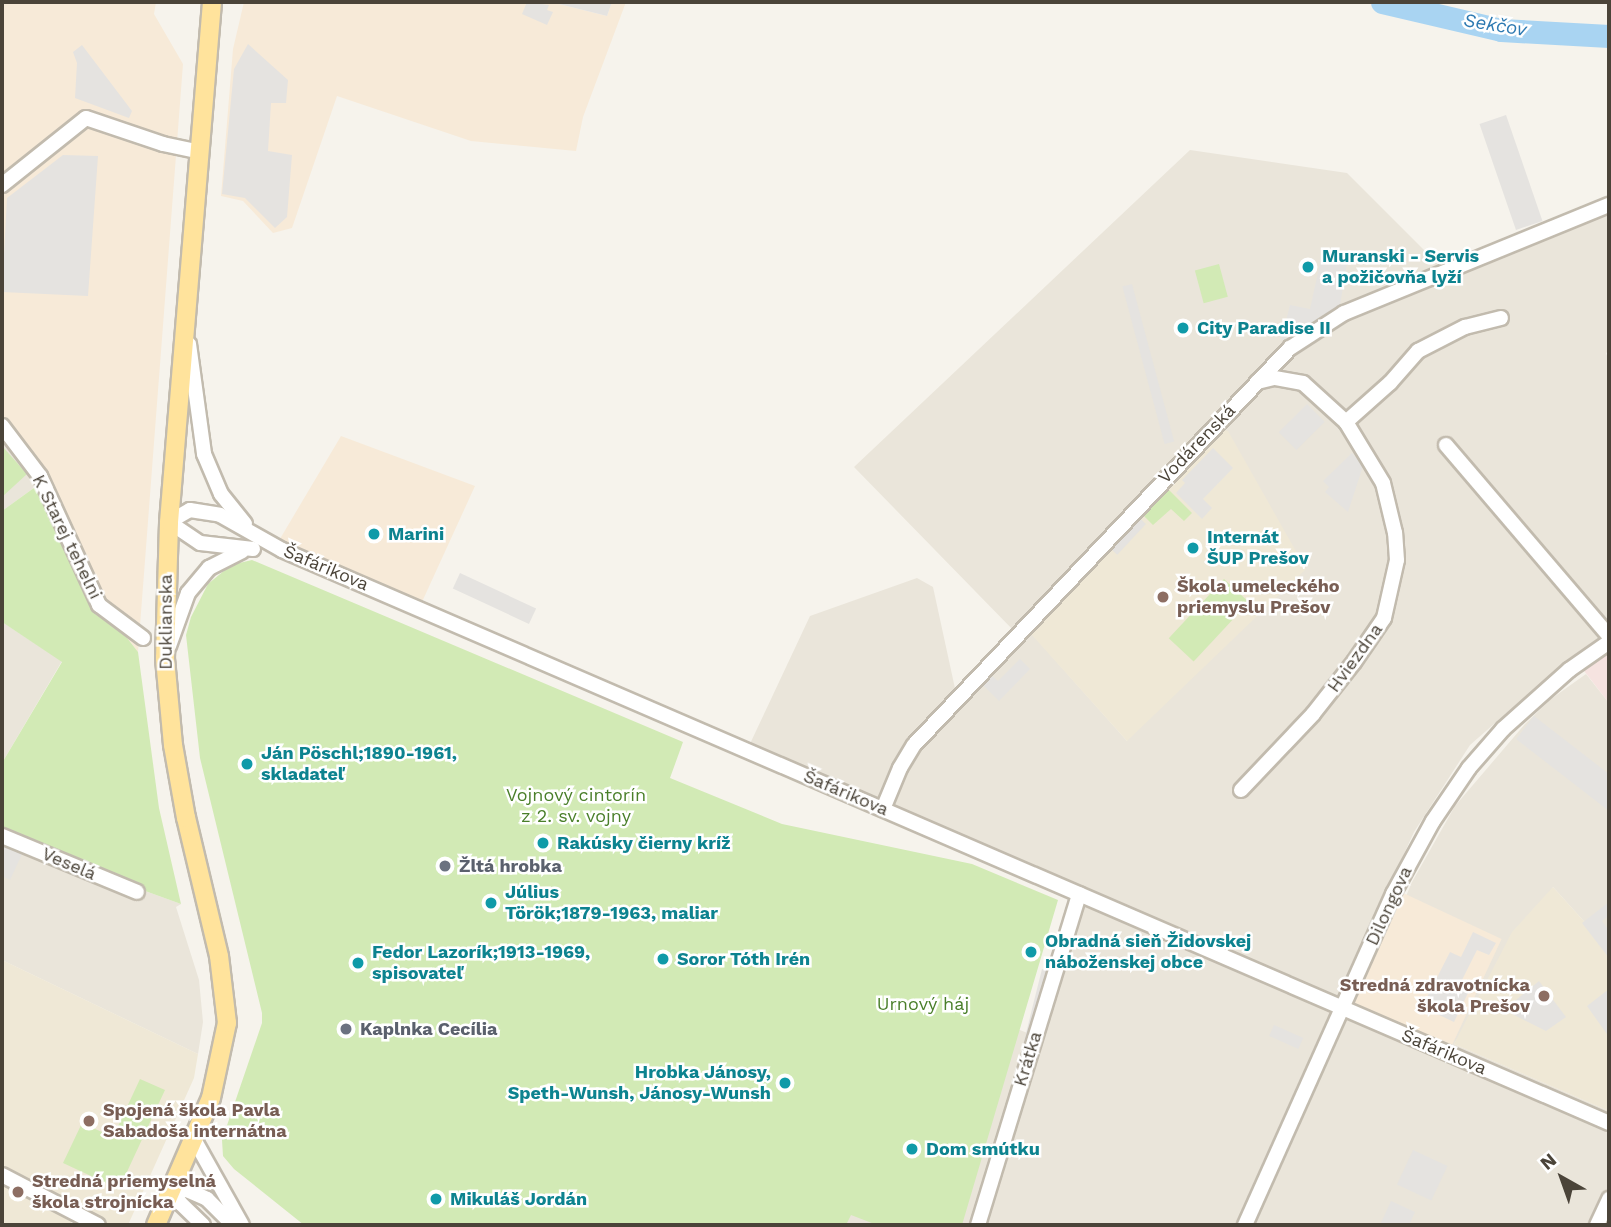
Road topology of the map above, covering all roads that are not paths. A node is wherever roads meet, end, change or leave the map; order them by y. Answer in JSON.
{"nodes":[{"id":1,"x":212,"y":2,"type":"edge"},
{"id":2,"x":197,"y":151,"type":"junction"},
{"id":3,"x":2,"y":185,"type":"edge"},
{"id":4,"x":1609,"y":205,"type":"edge"},
{"id":5,"x":185,"y":318,"type":"junction"},
{"id":6,"x":1502,"y":318,"type":"dead end"},
{"id":7,"x":1255,"y":383,"type":"junction"},
{"id":8,"x":1346,"y":422,"type":"junction"},
{"id":9,"x":2,"y":426,"type":"edge"},
{"id":10,"x":1446,"y":444,"type":"dead end"},
{"id":11,"x":169,"y":522,"type":"junction"},
{"id":12,"x":248,"y":528,"type":"junction"},
{"id":13,"x":253,"y":549,"type":"junction"},
{"id":14,"x":282,"y":550,"type":"junction"},
{"id":15,"x":1609,"y":636,"type":"edge"},
{"id":16,"x":143,"y":638,"type":"dead end"},
{"id":17,"x":1609,"y":642,"type":"edge"},
{"id":18,"x":165,"y":658,"type":"junction"},
{"id":19,"x":1241,"y":790,"type":"dead end"},
{"id":20,"x":883,"y":809,"type":"junction"},
{"id":21,"x":2,"y":836,"type":"edge"},
{"id":22,"x":137,"y":892,"type":"dead end"},
{"id":23,"x":1079,"y":894,"type":"junction"},
{"id":24,"x":1342,"y":1009,"type":"junction"},
{"id":25,"x":1609,"y":1122,"type":"edge"},
{"id":26,"x":195,"y":1141,"type":"junction"},
{"id":27,"x":2,"y":1175,"type":"edge"},
{"id":28,"x":173,"y":1191,"type":"junction"},
{"id":29,"x":1609,"y":1199,"type":"edge"},
{"id":30,"x":98,"y":1225,"type":"edge"},
{"id":31,"x":156,"y":1225,"type":"edge"},
{"id":32,"x":203,"y":1225,"type":"edge"},
{"id":33,"x":233,"y":1225,"type":"edge"},
{"id":34,"x":242,"y":1225,"type":"edge"},
{"id":35,"x":978,"y":1225,"type":"edge"},
{"id":36,"x":1245,"y":1225,"type":"edge"},
{"id":37,"x":1597,"y":1225,"type":"edge"}],
"edges":[{"from":1,"to":2,"type":"main road","name":"Duklianska"},
{"from":2,"to":3,"type":"street"},
{"from":2,"to":5,"type":"main road","name":"Duklianska"},
{"from":4,"to":7,"type":"street","name":"Vodárenská"},
{"from":5,"to":11,"type":"main road","name":"Duklianska"},
{"from":5,"to":12,"type":"street"},
{"from":6,"to":8,"type":"street"},
{"from":7,"to":8,"type":"street","name":"Hviezdna"},
{"from":7,"to":20,"type":"street","name":"Vodárenská"},
{"from":8,"to":19,"type":"street","name":"Hviezdna"},
{"from":9,"to":16,"type":"street","name":"K Starej tehelni"},
{"from":10,"to":15,"type":"street"},
{"from":11,"to":12,"type":"street","name":"Šafárikova"},
{"from":11,"to":13,"type":"street"},
{"from":11,"to":18,"type":"main road","name":"Duklianska"},
{"from":12,"to":14,"type":"street","name":"Šafárikova"},
{"from":13,"to":14,"type":"street"},
{"from":13,"to":18,"type":"street"},
{"from":14,"to":20,"type":"street","name":"Šafárikova"},
{"from":17,"to":24,"type":"street","name":"Dilongova"},
{"from":18,"to":26,"type":"main road","name":"Duklianska"},
{"from":20,"to":23,"type":"street","name":"Šafárikova"},
{"from":21,"to":22,"type":"street","name":"Veselá"},
{"from":23,"to":24,"type":"street","name":"Šafárikova"},
{"from":23,"to":35,"type":"street","name":"Krátka"},
{"from":24,"to":25,"type":"street","name":"Šafárikova"},
{"from":24,"to":36,"type":"street","name":"Dilongova"},
{"from":26,"to":28,"type":"main road","name":"Duklianska"},
{"from":26,"to":34,"type":"street"},
{"from":27,"to":30,"type":"street"},
{"from":28,"to":31,"type":"main road","name":"Duklianska"},
{"from":28,"to":32,"type":"street"},
{"from":28,"to":33,"type":"street"},
{"from":29,"to":37,"type":"street"}]}
